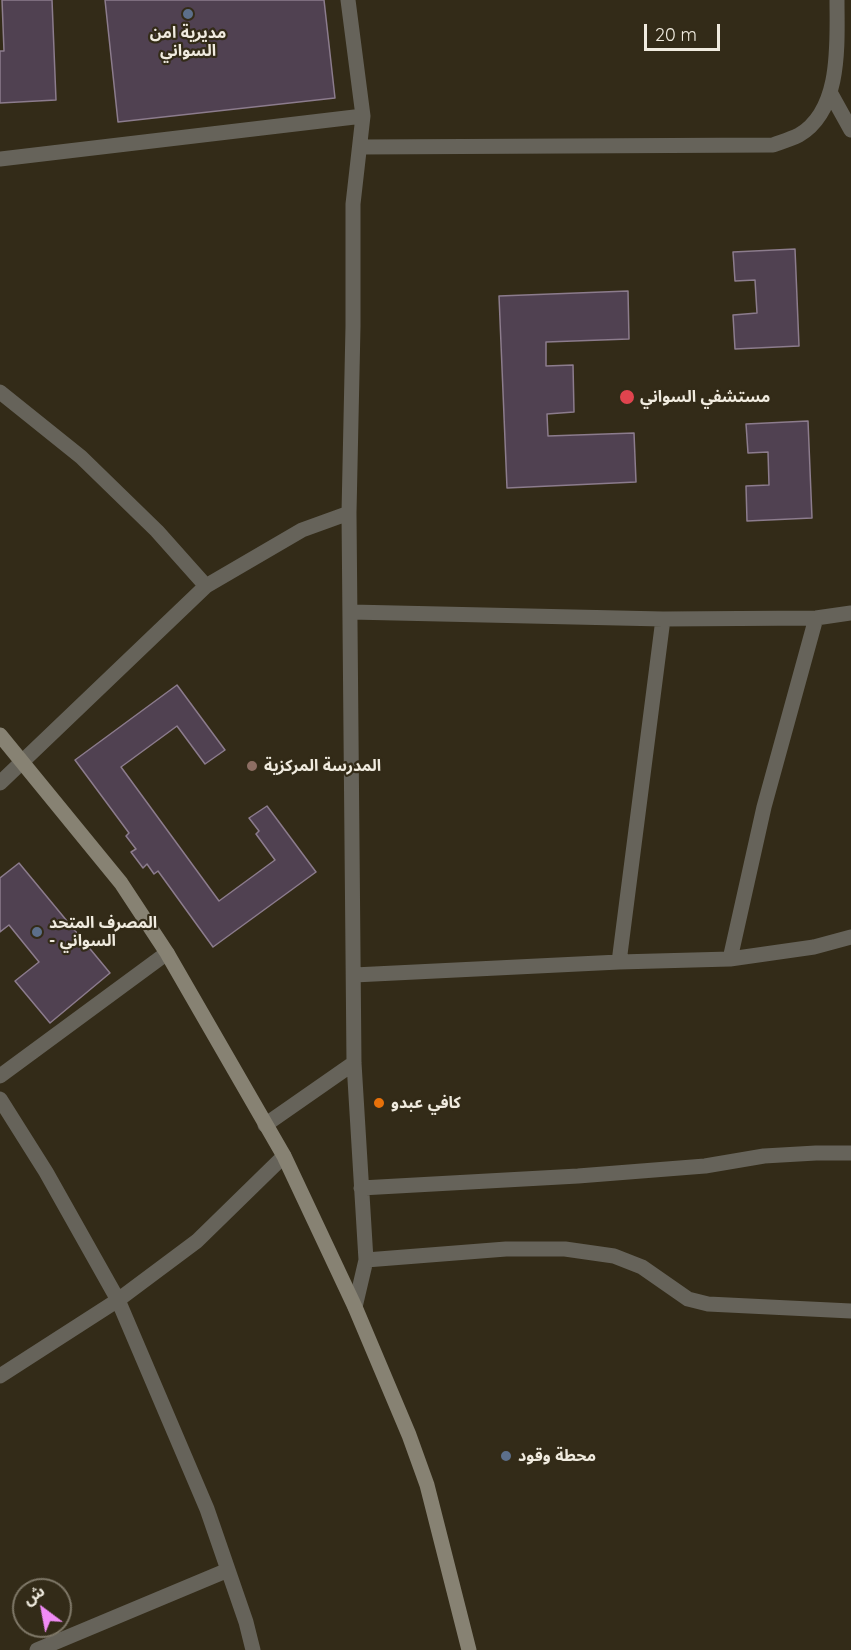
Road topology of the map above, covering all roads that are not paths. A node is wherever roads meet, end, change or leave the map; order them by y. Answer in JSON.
{"nodes":[{"id":1,"x":348,"y":0,"type":"edge"},
{"id":2,"x":837,"y":0,"type":"edge"},
{"id":3,"x":831,"y":94,"type":"junction"},
{"id":4,"x":363,"y":116,"type":"junction"},
{"id":5,"x":851,"y":130,"type":"edge"},
{"id":6,"x":360,"y":147,"type":"junction"},
{"id":7,"x":0,"y":159,"type":"edge"},
{"id":8,"x":0,"y":392,"type":"edge"},
{"id":9,"x":349,"y":513,"type":"junction"},
{"id":10,"x":206,"y":586,"type":"junction"},
{"id":11,"x":351,"y":612,"type":"junction"},
{"id":12,"x":851,"y":613,"type":"edge"},
{"id":13,"x":816,"y":618,"type":"junction"},
{"id":14,"x":663,"y":620,"type":"junction"},
{"id":15,"x":0,"y":735,"type":"edge"},
{"id":16,"x":22,"y":760,"type":"junction"},
{"id":17,"x":0,"y":783,"type":"edge"},
{"id":18,"x":851,"y":938,"type":"edge"},
{"id":19,"x":167,"y":953,"type":"junction"},
{"id":20,"x":730,"y":959,"type":"junction"},
{"id":21,"x":619,"y":962,"type":"junction"},
{"id":22,"x":354,"y":975,"type":"junction"},
{"id":23,"x":354,"y":1064,"type":"junction"},
{"id":24,"x":0,"y":1076,"type":"edge"},
{"id":25,"x":0,"y":1099,"type":"edge"},
{"id":26,"x":265,"y":1125,"type":"junction"},
{"id":27,"x":851,"y":1154,"type":"edge"},
{"id":28,"x":284,"y":1156,"type":"junction"},
{"id":29,"x":361,"y":1188,"type":"junction"},
{"id":30,"x":366,"y":1260,"type":"junction"},
{"id":31,"x":118,"y":1300,"type":"junction"},
{"id":32,"x":355,"y":1307,"type":"junction"},
{"id":33,"x":851,"y":1311,"type":"edge"},
{"id":34,"x":0,"y":1376,"type":"edge"},
{"id":35,"x":228,"y":1570,"type":"junction"},
{"id":36,"x":37,"y":1650,"type":"edge"},
{"id":37,"x":253,"y":1650,"type":"edge"},
{"id":38,"x":469,"y":1650,"type":"edge"}],
"edges":[{"from":1,"to":4,"type":"street"},
{"from":2,"to":3,"type":"street"},
{"from":3,"to":5,"type":"street"},
{"from":3,"to":6,"type":"street"},
{"from":4,"to":6,"type":"street"},
{"from":4,"to":7,"type":"street"},
{"from":6,"to":9,"type":"street"},
{"from":8,"to":10,"type":"street"},
{"from":9,"to":10,"type":"street"},
{"from":9,"to":11,"type":"street"},
{"from":10,"to":16,"type":"street"},
{"from":11,"to":14,"type":"street"},
{"from":11,"to":22,"type":"street"},
{"from":12,"to":13,"type":"street"},
{"from":13,"to":14,"type":"street"},
{"from":13,"to":20,"type":"street"},
{"from":14,"to":21,"type":"street"},
{"from":15,"to":16,"type":"main road"},
{"from":16,"to":17,"type":"street"},
{"from":16,"to":19,"type":"main road"},
{"from":18,"to":20,"type":"street"},
{"from":19,"to":24,"type":"street"},
{"from":19,"to":26,"type":"main road"},
{"from":20,"to":21,"type":"street"},
{"from":21,"to":22,"type":"street"},
{"from":22,"to":23,"type":"street"},
{"from":23,"to":26,"type":"street"},
{"from":23,"to":29,"type":"street"},
{"from":25,"to":31,"type":"street"},
{"from":26,"to":28,"type":"main road"},
{"from":27,"to":29,"type":"street"},
{"from":28,"to":31,"type":"street"},
{"from":28,"to":32,"type":"main road"},
{"from":29,"to":30,"type":"street"},
{"from":30,"to":32,"type":"street"},
{"from":30,"to":33,"type":"street"},
{"from":31,"to":34,"type":"street"},
{"from":31,"to":35,"type":"street"},
{"from":32,"to":38,"type":"main road"},
{"from":35,"to":36,"type":"street"},
{"from":35,"to":37,"type":"street"}]}
